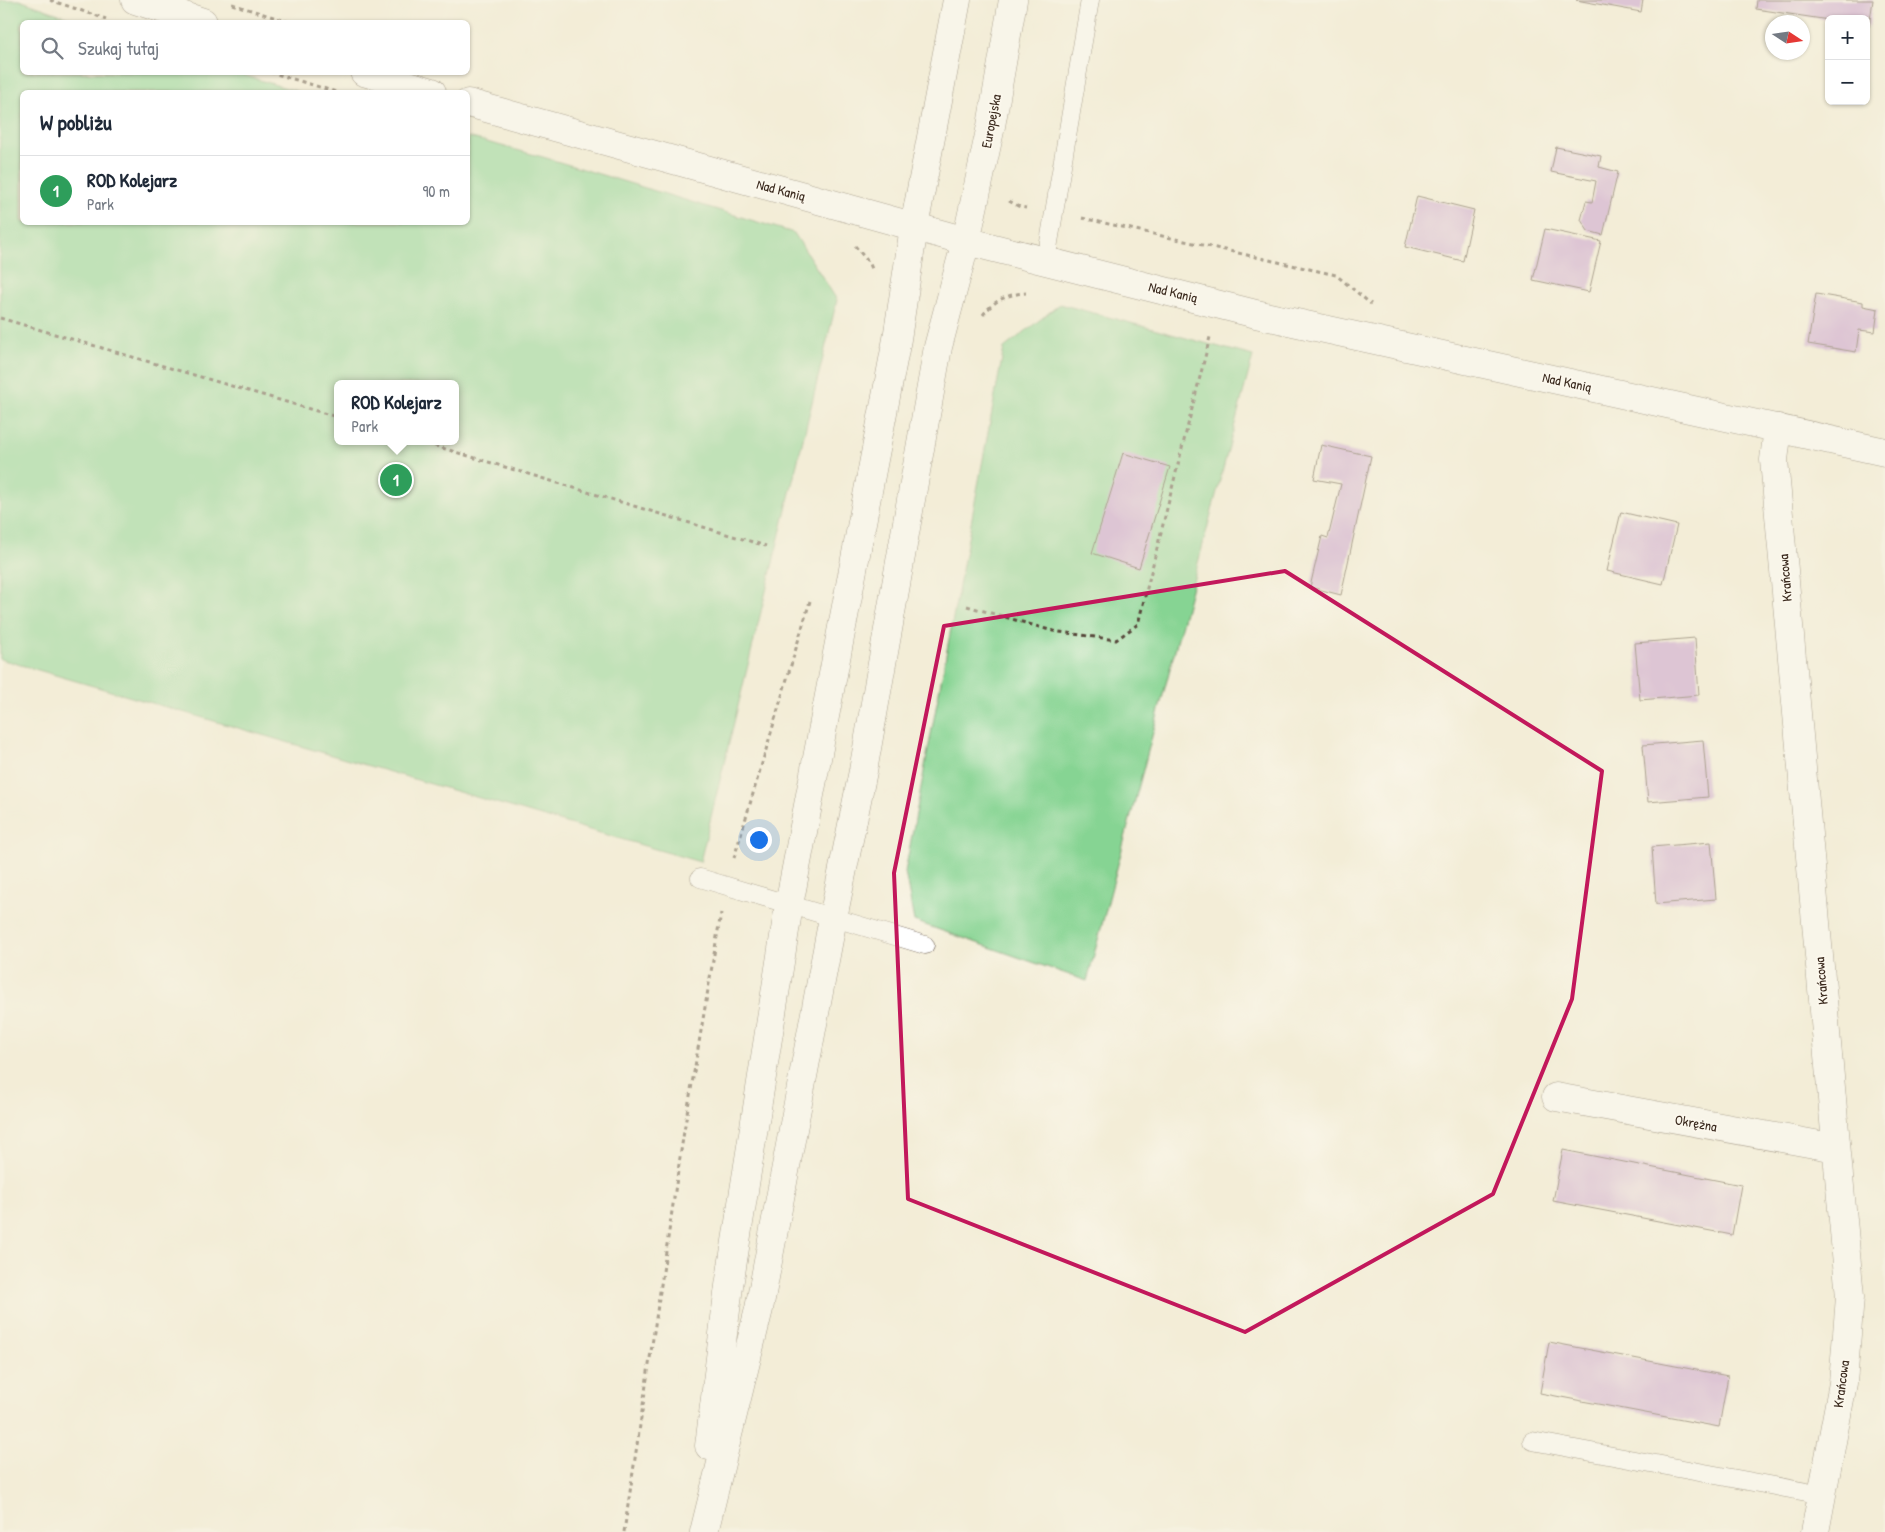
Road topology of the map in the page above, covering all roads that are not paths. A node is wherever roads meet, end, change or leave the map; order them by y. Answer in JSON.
{"nodes":[{"id":1,"x":135,"y":0,"type":"edge"},
{"id":2,"x":957,"y":0,"type":"edge"},
{"id":3,"x":1013,"y":0,"type":"edge"},
{"id":4,"x":1090,"y":0,"type":"edge"},
{"id":5,"x":197,"y":20,"type":"edge"},
{"id":6,"x":374,"y":75,"type":"edge"},
{"id":7,"x":425,"y":90,"type":"edge"},
{"id":8,"x":470,"y":104,"type":"edge"},
{"id":9,"x":914,"y":227,"type":"junction"},
{"id":10,"x":966,"y":241,"type":"junction"},
{"id":11,"x":1046,"y":260,"type":"junction"},
{"id":12,"x":1778,"y":428,"type":"junction"},
{"id":13,"x":1885,"y":452,"type":"edge"},
{"id":14,"x":700,"y":878,"type":"dead end"},
{"id":15,"x":789,"y":904,"type":"junction"},
{"id":16,"x":833,"y":918,"type":"junction"},
{"id":17,"x":925,"y":945,"type":"dead end"},
{"id":18,"x":1556,"y":1097,"type":"dead end"},
{"id":19,"x":1836,"y":1148,"type":"junction"},
{"id":20,"x":1532,"y":1441,"type":"dead end"},
{"id":21,"x":1823,"y":1495,"type":"junction"},
{"id":22,"x":698,"y":1532,"type":"edge"},
{"id":23,"x":704,"y":1532,"type":"edge"},
{"id":24,"x":1815,"y":1532,"type":"edge"}],
"edges":[{"from":1,"to":5,"type":"street"},
{"from":2,"to":9,"type":"street"},
{"from":3,"to":10,"type":"street","name":"Europejska"},
{"from":4,"to":11,"type":"lane"},
{"from":6,"to":7,"type":"street"},
{"from":8,"to":9,"type":"street","name":"Nad Kanią"},
{"from":9,"to":10,"type":"street","name":"Nad Kanią"},
{"from":9,"to":15,"type":"street"},
{"from":10,"to":11,"type":"street","name":"Nad Kanią"},
{"from":10,"to":16,"type":"street","name":"Europejska"},
{"from":11,"to":12,"type":"street","name":"Nad Kanią"},
{"from":12,"to":13,"type":"street","name":"Nad Kanią"},
{"from":12,"to":19,"type":"street","name":"Krańcowa"},
{"from":14,"to":15,"type":"lane"},
{"from":15,"to":16,"type":"lane"},
{"from":15,"to":22,"type":"street"},
{"from":16,"to":17,"type":"lane"},
{"from":16,"to":23,"type":"street","name":"Europejska"},
{"from":18,"to":19,"type":"street","name":"Okrężna"},
{"from":19,"to":21,"type":"street","name":"Krańcowa"},
{"from":20,"to":21,"type":"lane"},
{"from":21,"to":24,"type":"street","name":"Krańcowa"}]}
